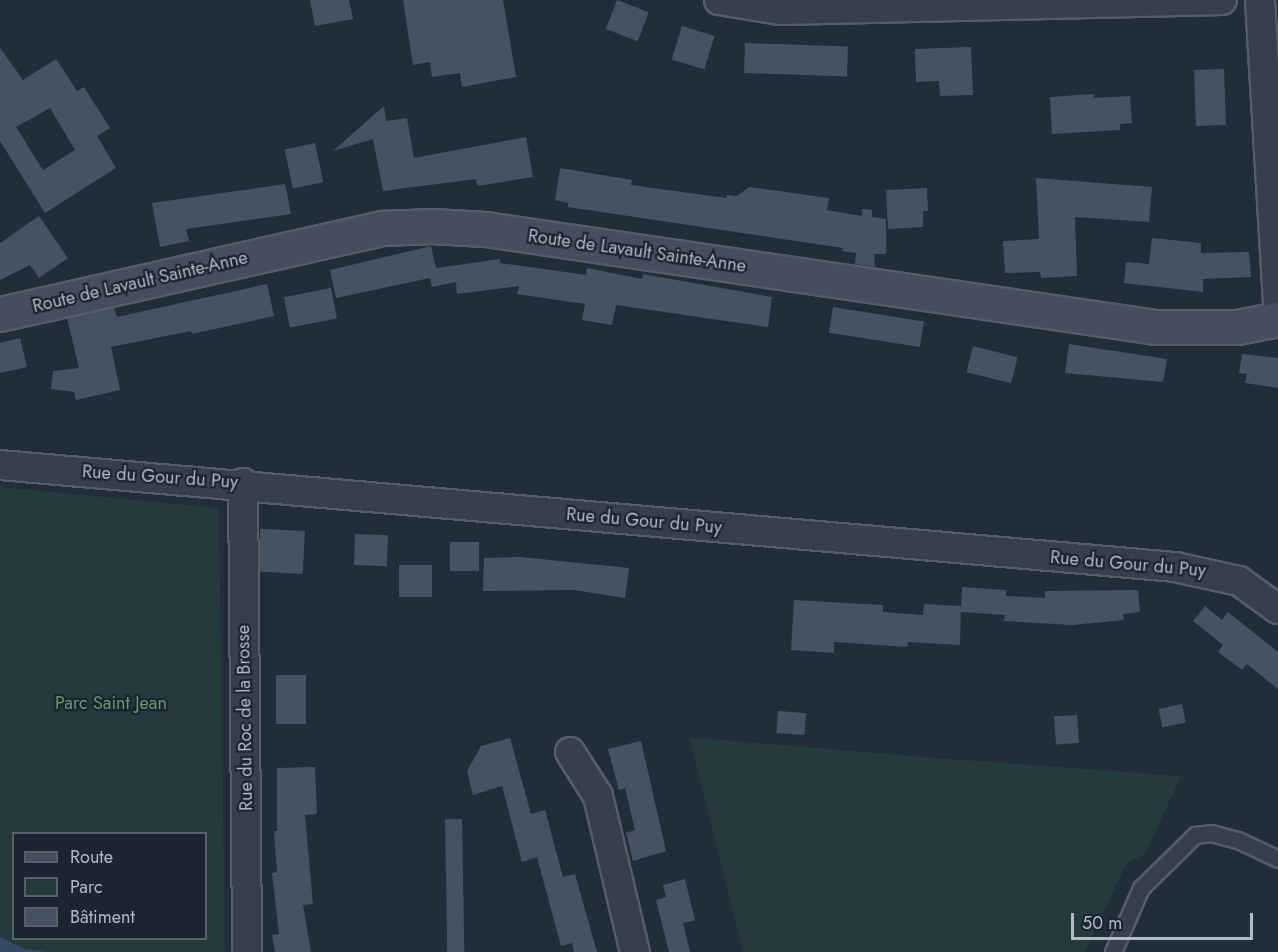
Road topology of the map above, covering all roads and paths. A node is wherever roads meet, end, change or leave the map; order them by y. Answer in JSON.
{"nodes":[{"id":1,"x":719,"y":0,"type":"edge"},
{"id":2,"x":1222,"y":0,"type":"edge"},
{"id":3,"x":1260,"y":0,"type":"edge"},
{"id":4,"x":1154,"y":1,"type":"edge"},
{"id":5,"x":1278,"y":303,"type":"edge"},
{"id":6,"x":0,"y":314,"type":"edge"},
{"id":7,"x":1278,"y":319,"type":"edge"},
{"id":8,"x":0,"y":465,"type":"edge"},
{"id":9,"x":243,"y":483,"type":"junction"},
{"id":10,"x":1278,"y":609,"type":"edge"},
{"id":11,"x":570,"y":752,"type":"dead end"},
{"id":12,"x":1278,"y":859,"type":"edge"},
{"id":13,"x":247,"y":952,"type":"edge"},
{"id":14,"x":635,"y":952,"type":"edge"},
{"id":15,"x":1113,"y":952,"type":"edge"}],
"edges":[{"from":1,"to":4,"type":"street"},
{"from":2,"to":4,"type":"street"},
{"from":3,"to":5,"type":"street"},
{"from":6,"to":7,"type":"street","name":"Route de Lavault Sainte-Anne"},
{"from":8,"to":9,"type":"street","name":"Rue du Gour du Puy"},
{"from":9,"to":10,"type":"street","name":"Rue du Gour du Puy"},
{"from":9,"to":13,"type":"street","name":"Rue du Roc de la Brosse"},
{"from":11,"to":14,"type":"street"},
{"from":12,"to":15,"type":"lane"}]}
